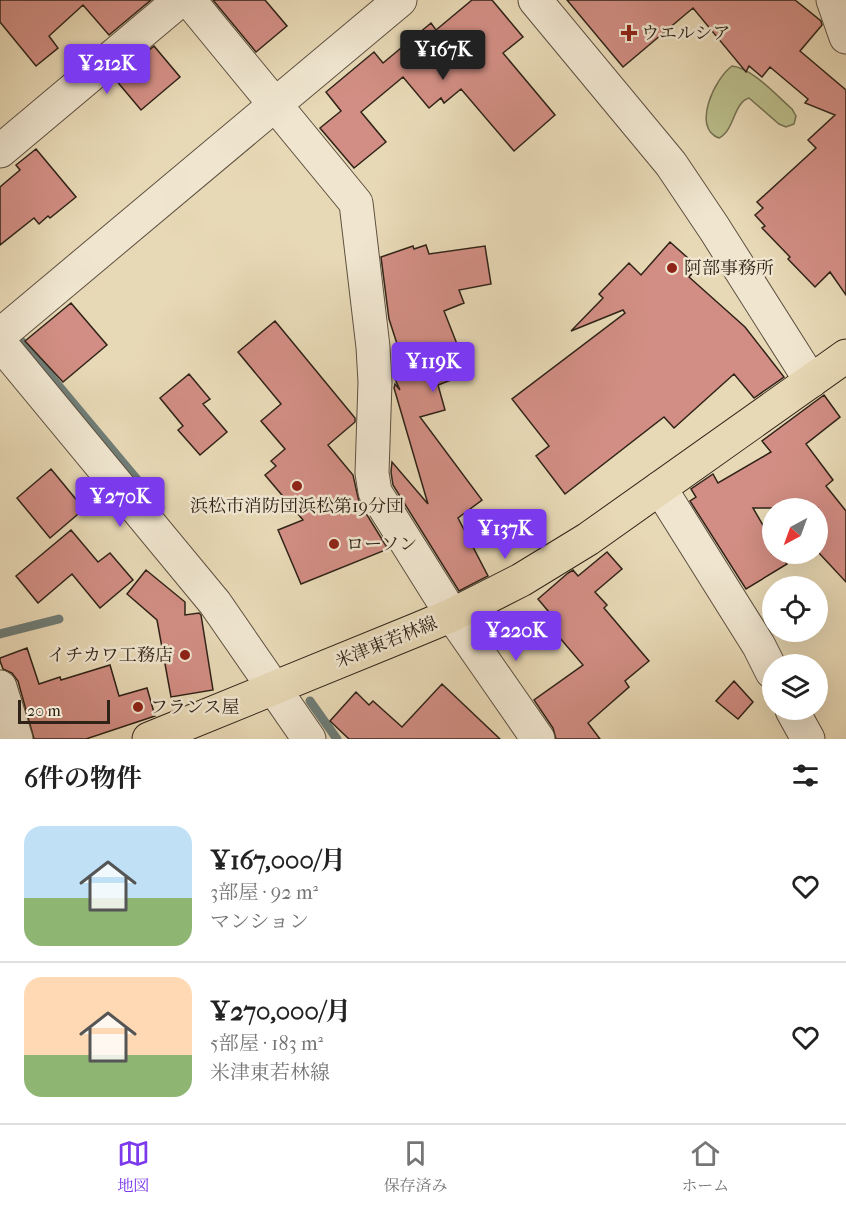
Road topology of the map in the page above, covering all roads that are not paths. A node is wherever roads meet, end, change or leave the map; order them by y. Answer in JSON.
{"nodes":[{"id":1,"x":180,"y":0,"type":"edge"},
{"id":2,"x":189,"y":0,"type":"edge"},
{"id":3,"x":400,"y":0,"type":"edge"},
{"id":4,"x":535,"y":0,"type":"edge"},
{"id":5,"x":834,"y":0,"type":"edge"},
{"id":6,"x":846,"y":37,"type":"edge"},
{"id":7,"x":275,"y":105,"type":"junction"},
{"id":8,"x":0,"y":151,"type":"edge"},
{"id":9,"x":0,"y":335,"type":"edge"},
{"id":10,"x":0,"y":343,"type":"edge"},
{"id":11,"x":846,"y":356,"type":"edge"},
{"id":12,"x":811,"y":381,"type":"junction"},
{"id":13,"x":660,"y":488,"type":"junction"},
{"id":14,"x":452,"y":615,"type":"junction"},
{"id":15,"x":762,"y":654,"type":"edge"},
{"id":16,"x":0,"y":687,"type":"edge"},
{"id":17,"x":274,"y":688,"type":"junction"},
{"id":18,"x":797,"y":720,"type":"edge"},
{"id":19,"x":16,"y":739,"type":"edge"},
{"id":20,"x":149,"y":739,"type":"edge"},
{"id":21,"x":309,"y":739,"type":"edge"},
{"id":22,"x":538,"y":739,"type":"edge"},
{"id":23,"x":807,"y":739,"type":"edge"}],
"edges":[{"from":1,"to":8,"type":"street"},
{"from":2,"to":7,"type":"street"},
{"from":3,"to":7,"type":"street"},
{"from":4,"to":12,"type":"street"},
{"from":5,"to":6,"type":"street"},
{"from":7,"to":9,"type":"street"},
{"from":7,"to":14,"type":"street"},
{"from":10,"to":17,"type":"street"},
{"from":11,"to":12,"type":"main road","name":"米津東若林線"},
{"from":12,"to":13,"type":"main road","name":"米津東若林線"},
{"from":13,"to":14,"type":"main road","name":"米津東若林線"},
{"from":13,"to":15,"type":"street"},
{"from":14,"to":17,"type":"main road","name":"米津東若林線"},
{"from":14,"to":22,"type":"street"},
{"from":16,"to":19,"type":"street"},
{"from":17,"to":20,"type":"main road","name":"米津東若林線"},
{"from":17,"to":21,"type":"street"},
{"from":18,"to":23,"type":"street"}]}
